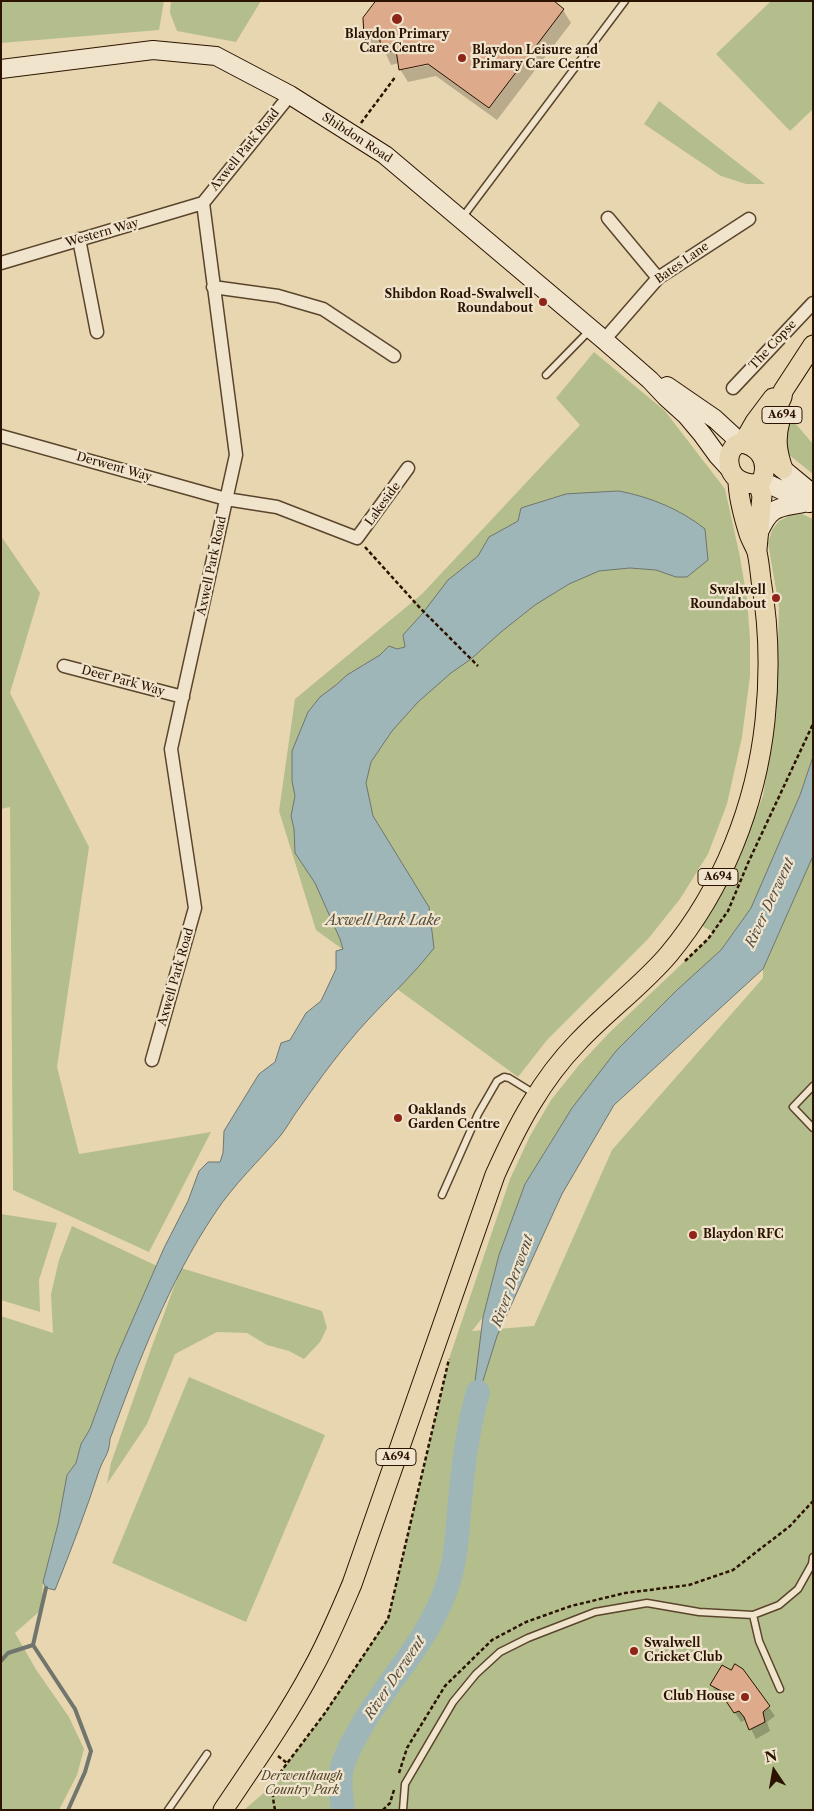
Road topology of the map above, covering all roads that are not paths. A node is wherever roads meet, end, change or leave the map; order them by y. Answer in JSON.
{"nodes":[{"id":1,"x":625,"y":1,"type":"edge"},
{"id":2,"x":1,"y":68,"type":"edge"},
{"id":3,"x":290,"y":94,"type":"junction"},
{"id":4,"x":203,"y":203,"type":"junction"},
{"id":5,"x":608,"y":218,"type":"dead end"},
{"id":6,"x":461,"y":219,"type":"junction"},
{"id":7,"x":749,"y":219,"type":"dead end"},
{"id":8,"x":79,"y":239,"type":"junction"},
{"id":9,"x":1,"y":262,"type":"edge"},
{"id":10,"x":658,"y":278,"type":"junction"},
{"id":11,"x":214,"y":287,"type":"junction"},
{"id":12,"x":813,"y":303,"type":"edge"},
{"id":13,"x":98,"y":332,"type":"dead end"},
{"id":14,"x":597,"y":334,"type":"junction"},
{"id":15,"x":813,"y":345,"type":"edge"},
{"id":16,"x":394,"y":356,"type":"dead end"},
{"id":17,"x":799,"y":364,"type":"junction"},
{"id":18,"x":546,"y":375,"type":"dead end"},
{"id":19,"x":650,"y":380,"type":"junction"},
{"id":20,"x":733,"y":388,"type":"dead end"},
{"id":21,"x":783,"y":391,"type":"junction"},
{"id":22,"x":715,"y":419,"type":"junction"},
{"id":23,"x":753,"y":425,"type":"junction"},
{"id":24,"x":1,"y":436,"type":"edge"},
{"id":25,"x":742,"y":443,"type":"junction"},
{"id":26,"x":762,"y":455,"type":"junction"},
{"id":27,"x":408,"y":468,"type":"dead end"},
{"id":28,"x":783,"y":468,"type":"junction"},
{"id":29,"x":734,"y":474,"type":"junction"},
{"id":30,"x":760,"y":482,"type":"junction"},
{"id":31,"x":226,"y":499,"type":"junction"},
{"id":32,"x":811,"y":500,"type":"edge"},
{"id":33,"x":760,"y":532,"type":"junction"},
{"id":34,"x":357,"y":538,"type":"joint"},
{"id":35,"x":757,"y":552,"type":"junction"},
{"id":36,"x":64,"y":666,"type":"dead end"},
{"id":37,"x":183,"y":697,"type":"junction"},
{"id":38,"x":152,"y":1060,"type":"dead end"},
{"id":39,"x":813,"y":1086,"type":"edge"},
{"id":40,"x":536,"y":1095,"type":"junction"},
{"id":41,"x":813,"y":1128,"type":"edge"},
{"id":42,"x":442,"y":1195,"type":"dead end"},
{"id":43,"x":813,"y":1558,"type":"edge"},
{"id":44,"x":753,"y":1614,"type":"junction"},
{"id":45,"x":780,"y":1689,"type":"dead end"},
{"id":46,"x":207,"y":1754,"type":"dead end"},
{"id":47,"x":228,"y":1808,"type":"edge"},
{"id":48,"x":168,"y":1810,"type":"edge"},
{"id":49,"x":403,"y":1810,"type":"edge"}],
"edges":[{"from":1,"to":6,"type":"lane"},
{"from":2,"to":3,"type":"main road","name":"Shibdon Road"},
{"from":3,"to":4,"type":"street","name":"Axwell Park Road"},
{"from":3,"to":6,"type":"main road","name":"Shibdon Road"},
{"from":4,"to":8,"type":"street","name":"Western Way"},
{"from":4,"to":11,"type":"street","name":"Axwell Park Road"},
{"from":5,"to":10,"type":"street"},
{"from":6,"to":14,"type":"main road","name":"Shibdon Road"},
{"from":7,"to":10,"type":"street","name":"Bates Lane"},
{"from":8,"to":9,"type":"street","name":"Western Way"},
{"from":8,"to":13,"type":"street"},
{"from":10,"to":14,"type":"street","name":"Bates Lane"},
{"from":11,"to":16,"type":"street"},
{"from":11,"to":31,"type":"street","name":"Axwell Park Road"},
{"from":12,"to":20,"type":"street","name":"The Copse"},
{"from":14,"to":18,"type":"lane"},
{"from":14,"to":19,"type":"main road","name":"Shibdon Road"},
{"from":15,"to":17,"type":"main road","number":"A694"},
{"from":17,"to":21,"type":"main road","number":"A694"},
{"from":17,"to":28,"type":"main road","number":"A694"},
{"from":19,"to":22,"type":"main road","name":"Shibdon Road"},
{"from":19,"to":29,"type":"main road","name":"Shibdon Road"},
{"from":21,"to":23,"type":"main road","number":"A694"},
{"from":21,"to":26,"type":"main road","number":"A694"},
{"from":22,"to":23,"type":"main road"},
{"from":22,"to":25,"type":"main road","name":"Shibdon Road"},
{"from":23,"to":25,"type":"main road","number":"A694"},
{"from":24,"to":31,"type":"street","name":"Derwent Way"},
{"from":25,"to":26,"type":"main road"},
{"from":25,"to":29,"type":"main road","number":"A694"},
{"from":26,"to":28,"type":"main road"},
{"from":26,"to":30,"type":"main road","number":"A694"},
{"from":27,"to":34,"type":"street","name":"Lakeside"},
{"from":28,"to":32,"type":"main road"},
{"from":29,"to":30,"type":"main road"},
{"from":29,"to":35,"type":"main road","number":"A694"},
{"from":30,"to":32,"type":"main road"},
{"from":30,"to":33,"type":"main road","number":"A694"},
{"from":31,"to":34,"type":"street","name":"Derwent Way"},
{"from":31,"to":37,"type":"street","name":"Axwell Park Road"},
{"from":32,"to":33,"type":"main road"},
{"from":33,"to":35,"type":"main road","number":"A694"},
{"from":35,"to":40,"type":"main road","number":"A694"},
{"from":36,"to":37,"type":"street","name":"Deer Park Way"},
{"from":37,"to":38,"type":"street","name":"Axwell Park Road"},
{"from":39,"to":41,"type":"lane"},
{"from":40,"to":42,"type":"lane"},
{"from":40,"to":47,"type":"main road","number":"A694"},
{"from":43,"to":44,"type":"lane"},
{"from":44,"to":45,"type":"lane"},
{"from":44,"to":49,"type":"lane"},
{"from":46,"to":48,"type":"lane"}]}
